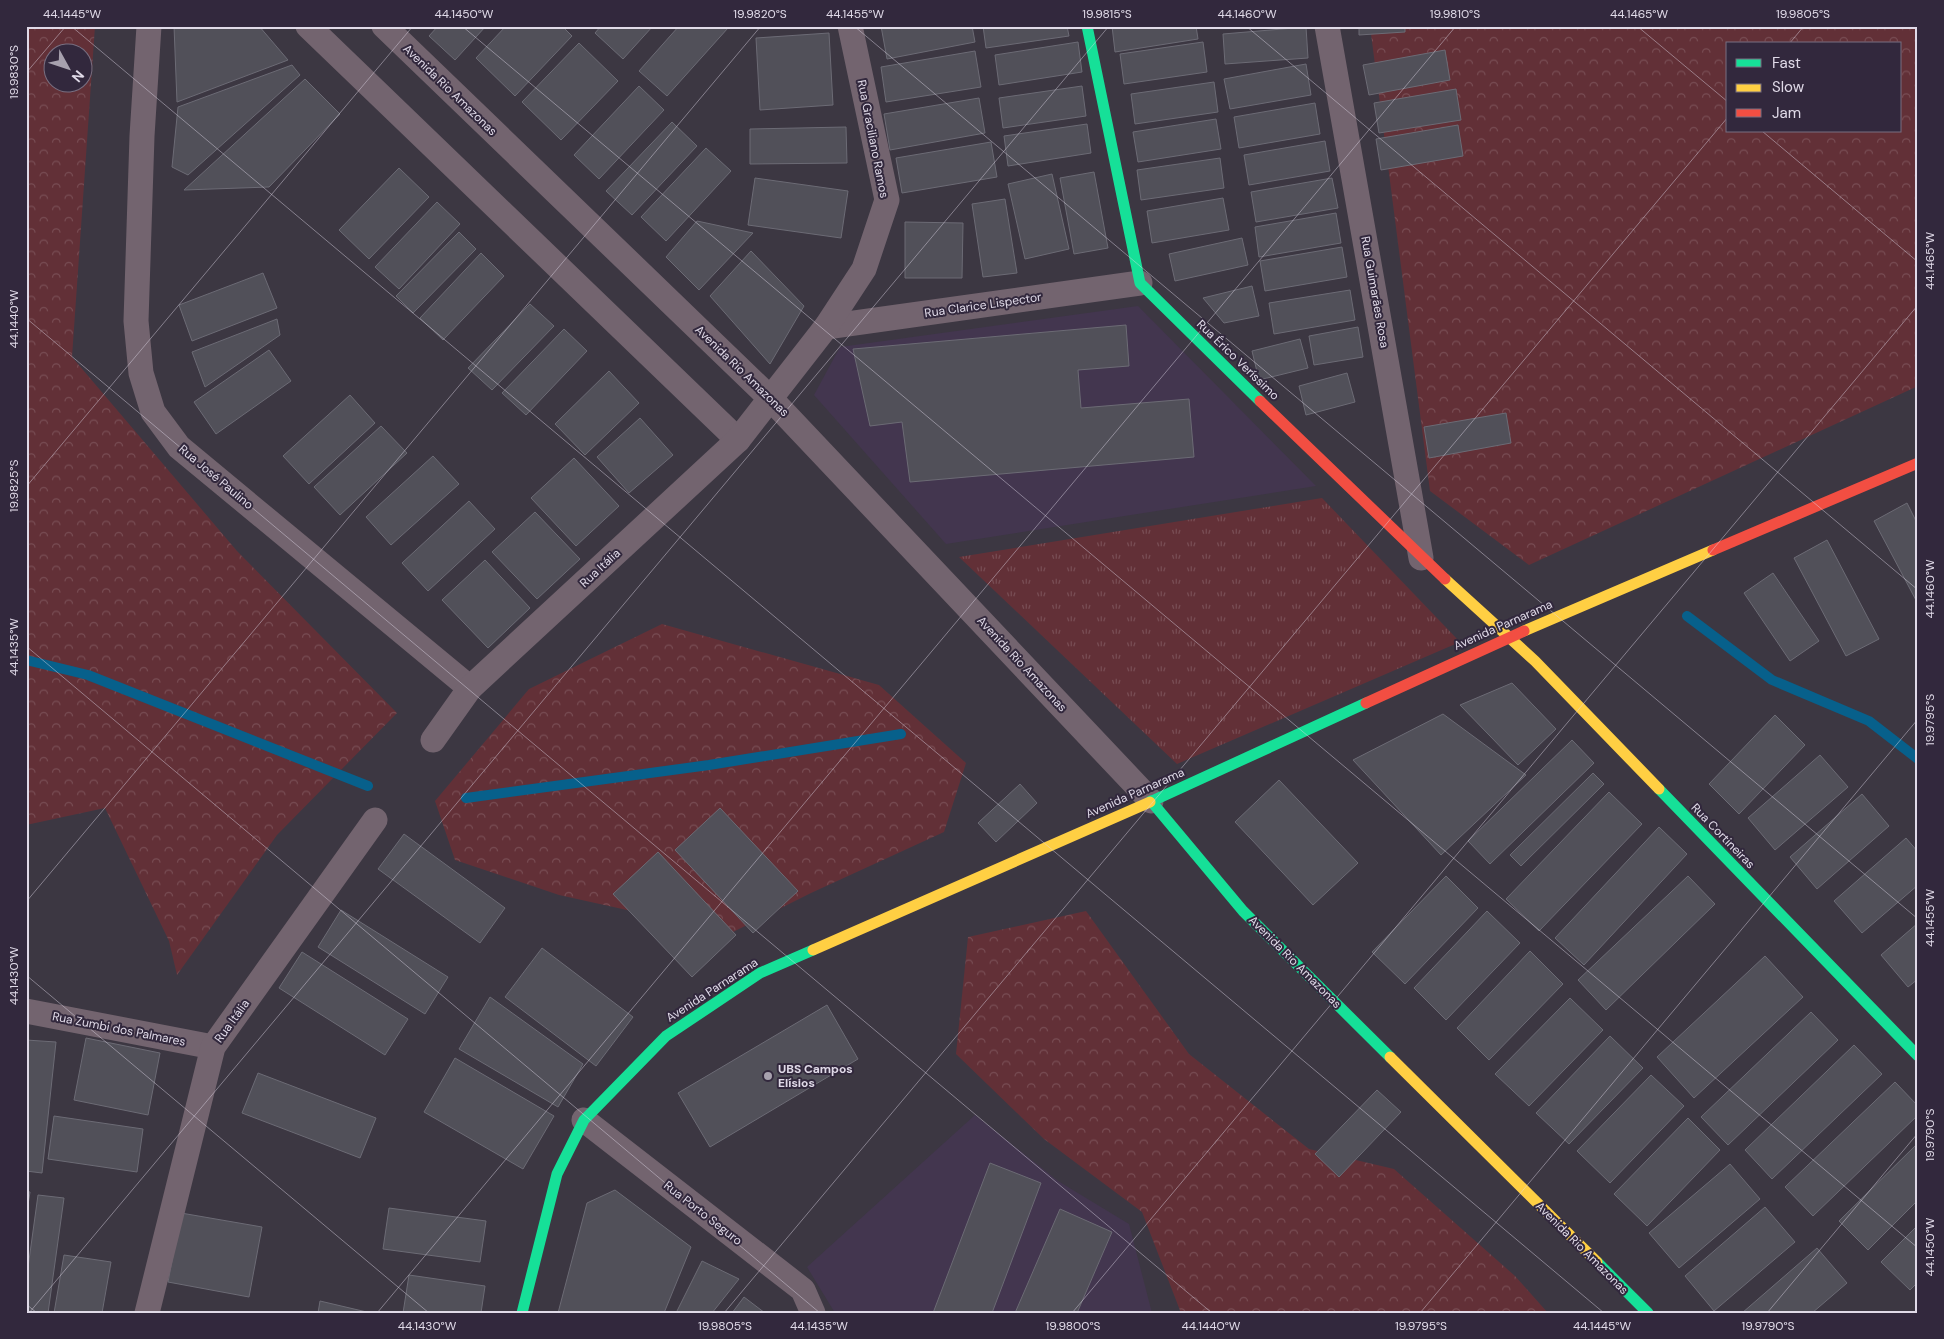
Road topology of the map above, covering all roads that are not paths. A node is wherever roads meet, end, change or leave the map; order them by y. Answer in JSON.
{"nodes":[{"id":1,"x":149,"y":26,"type":"edge"},
{"id":2,"x":308,"y":26,"type":"edge"},
{"id":3,"x":384,"y":26,"type":"edge"},
{"id":4,"x":850,"y":26,"type":"edge"},
{"id":5,"x":1087,"y":26,"type":"edge"},
{"id":6,"x":1328,"y":26,"type":"edge"},
{"id":7,"x":1140,"y":283,"type":"junction"},
{"id":8,"x":826,"y":328,"type":"junction"},
{"id":9,"x":771,"y":399,"type":"junction"},
{"id":10,"x":738,"y":440,"type":"junction"},
{"id":11,"x":1918,"y":463,"type":"edge"},
{"id":12,"x":1420,"y":558,"type":"junction"},
{"id":13,"x":1507,"y":638,"type":"junction"},
{"id":14,"x":470,"y":688,"type":"junction"},
{"id":15,"x":433,"y":740,"type":"dead end"},
{"id":16,"x":1151,"y":801,"type":"junction"},
{"id":17,"x":375,"y":820,"type":"dead end"},
{"id":18,"x":26,"y":1011,"type":"edge"},
{"id":19,"x":213,"y":1047,"type":"junction"},
{"id":20,"x":1918,"y":1056,"type":"edge"},
{"id":21,"x":584,"y":1120,"type":"junction"},
{"id":22,"x":147,"y":1313,"type":"edge"},
{"id":23,"x":522,"y":1313,"type":"edge"},
{"id":24,"x":813,"y":1313,"type":"edge"},
{"id":25,"x":1648,"y":1313,"type":"edge"}],
"edges":[{"from":1,"to":14,"type":"street","name":"Rua José Paulino"},
{"from":2,"to":10,"type":"street"},
{"from":3,"to":9,"type":"street","name":"Avenida Rio Amazonas"},
{"from":4,"to":8,"type":"street","name":"Rua Graciliano Ramos"},
{"from":5,"to":7,"type":"street"},
{"from":6,"to":12,"type":"street","name":"Rua Guimarães Rosa"},
{"from":7,"to":8,"type":"street","name":"Rua Clarice Lispector"},
{"from":7,"to":12,"type":"street","name":"Rua Érico Veríssimo"},
{"from":8,"to":9,"type":"street","name":"Rua Graciliano Ramos"},
{"from":9,"to":10,"type":"street","name":"Rua Itália"},
{"from":9,"to":16,"type":"street","name":"Avenida Rio Amazonas"},
{"from":10,"to":14,"type":"street","name":"Rua Itália"},
{"from":11,"to":13,"type":"street","name":"Avenida Parnarama"},
{"from":12,"to":13,"type":"street","name":"Rua Érico Veríssimo"},
{"from":13,"to":16,"type":"street","name":"Avenida Parnarama"},
{"from":13,"to":20,"type":"street","name":"Rua Cortineiras"},
{"from":14,"to":15,"type":"street","name":"Rua Itália"},
{"from":16,"to":21,"type":"street","name":"Avenida Parnarama"},
{"from":16,"to":25,"type":"street","name":"Avenida Rio Amazonas"},
{"from":17,"to":19,"type":"street","name":"Rua Itália"},
{"from":18,"to":19,"type":"street","name":"Rua Zumbi dos Palmares"},
{"from":19,"to":22,"type":"street","name":"Rua Itália"},
{"from":21,"to":23,"type":"street","name":"Avenida Parnarama"},
{"from":21,"to":24,"type":"street","name":"Rua Porto Seguro"}]}
